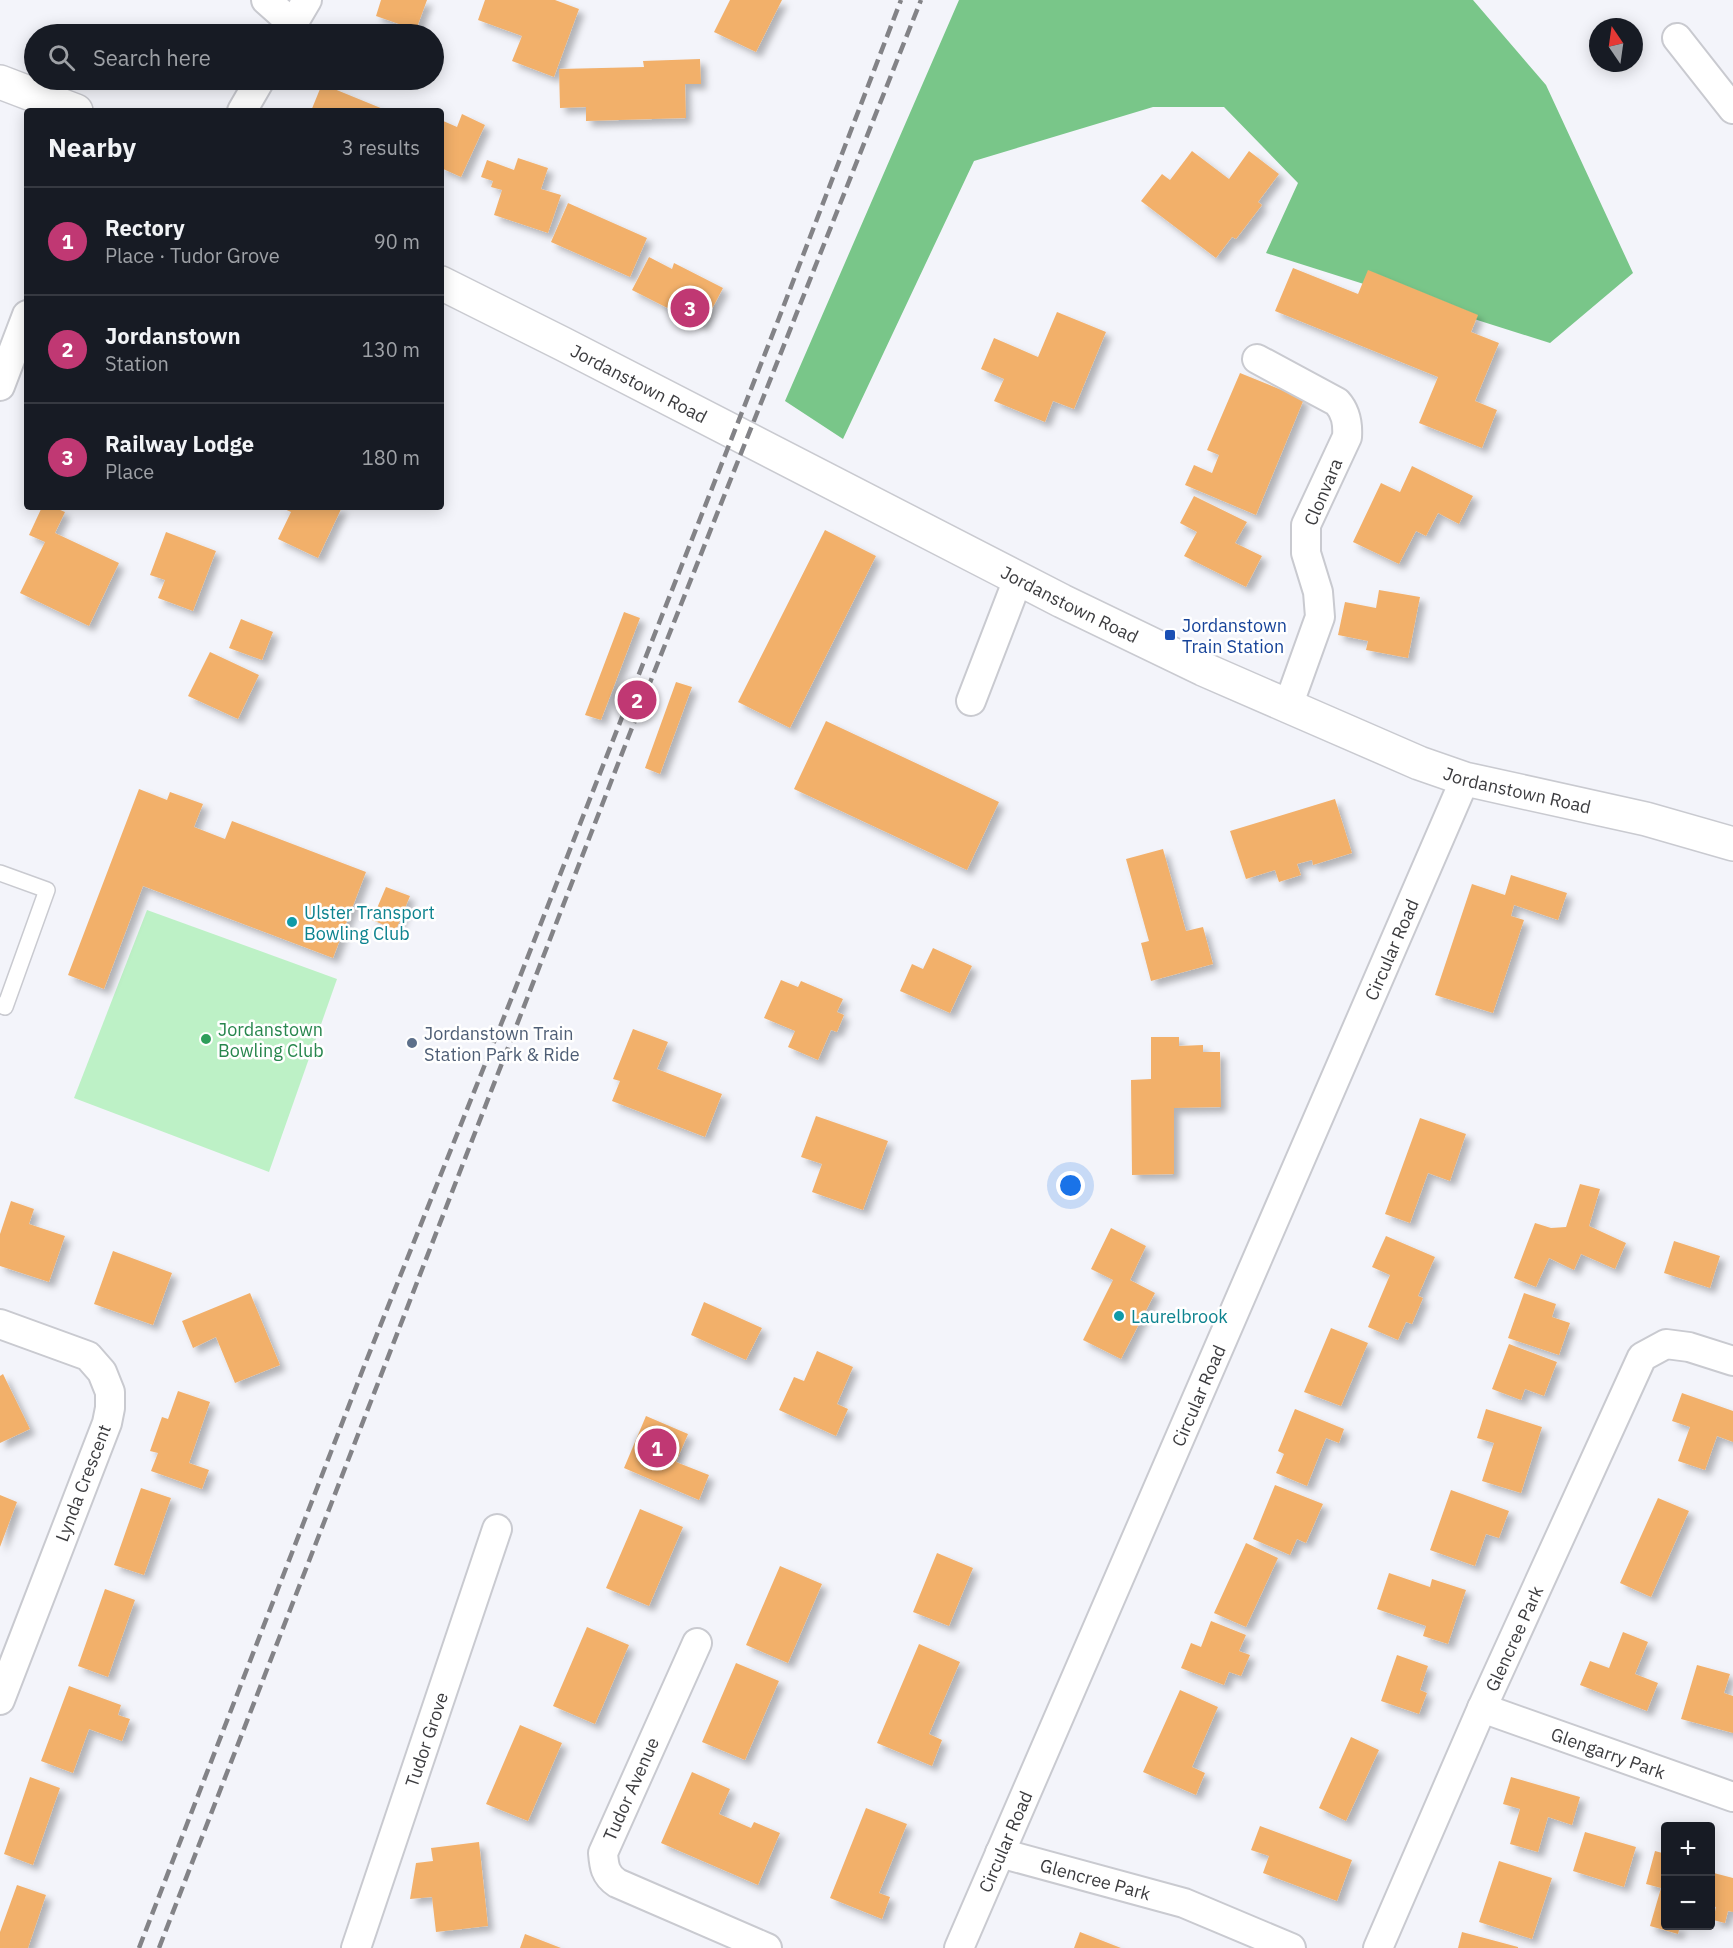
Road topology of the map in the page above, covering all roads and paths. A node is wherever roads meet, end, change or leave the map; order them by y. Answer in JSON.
{"nodes":[{"id":1,"x":267,"y":0,"type":"edge"},
{"id":2,"x":296,"y":20,"type":"edge"},
{"id":3,"x":1677,"y":38,"type":"dead end"},
{"id":4,"x":0,"y":82,"type":"edge"},
{"id":5,"x":254,"y":90,"type":"edge"},
{"id":6,"x":68,"y":108,"type":"edge"},
{"id":7,"x":244,"y":108,"type":"edge"},
{"id":8,"x":1733,"y":109,"type":"edge"},
{"id":9,"x":444,"y":284,"type":"edge"},
{"id":10,"x":24,"y":323,"type":"edge"},
{"id":11,"x":1257,"y":359,"type":"dead end"},
{"id":12,"x":0,"y":386,"type":"edge"},
{"id":13,"x":1018,"y":579,"type":"junction"},
{"id":14,"x":971,"y":701,"type":"dead end"},
{"id":15,"x":1288,"y":706,"type":"junction"},
{"id":16,"x":1465,"y":779,"type":"junction"},
{"id":17,"x":1733,"y":844,"type":"edge"},
{"id":18,"x":0,"y":873,"type":"edge"},
{"id":19,"x":0,"y":1005,"type":"edge"},
{"id":20,"x":0,"y":1324,"type":"edge"},
{"id":21,"x":1733,"y":1361,"type":"edge"},
{"id":22,"x":497,"y":1529,"type":"dead end"},
{"id":23,"x":697,"y":1643,"type":"dead end"},
{"id":24,"x":0,"y":1700,"type":"edge"},
{"id":25,"x":1482,"y":1708,"type":"junction"},
{"id":26,"x":1733,"y":1797,"type":"edge"},
{"id":27,"x":1000,"y":1853,"type":"junction"},
{"id":28,"x":356,"y":1948,"type":"edge"},
{"id":29,"x":767,"y":1948,"type":"edge"},
{"id":30,"x":959,"y":1948,"type":"edge"},
{"id":31,"x":1291,"y":1948,"type":"edge"},
{"id":32,"x":1378,"y":1948,"type":"edge"}],
"edges":[{"from":1,"to":2,"type":"street"},
{"from":3,"to":8,"type":"street"},
{"from":4,"to":6,"type":"street"},
{"from":5,"to":7,"type":"street"},
{"from":9,"to":13,"type":"street","name":"Jordanstown Road"},
{"from":10,"to":12,"type":"street"},
{"from":11,"to":15,"type":"street","name":"Clonvara"},
{"from":13,"to":14,"type":"street"},
{"from":13,"to":15,"type":"street","name":"Jordanstown Road"},
{"from":15,"to":16,"type":"street","name":"Jordanstown Road"},
{"from":16,"to":17,"type":"street","name":"Jordanstown Road"},
{"from":16,"to":27,"type":"street","name":"Circular Road"},
{"from":18,"to":19,"type":"lane"},
{"from":20,"to":24,"type":"street","name":"Lynda Crescent"},
{"from":21,"to":25,"type":"street","name":"Glencree Park"},
{"from":22,"to":28,"type":"street","name":"Tudor Grove"},
{"from":23,"to":29,"type":"street","name":"Tudor Avenue"},
{"from":25,"to":26,"type":"street","name":"Glengarry Park"},
{"from":25,"to":32,"type":"street","name":"Glencree Park"},
{"from":27,"to":30,"type":"street","name":"Circular Road"},
{"from":27,"to":31,"type":"street","name":"Glencree Park"}]}
